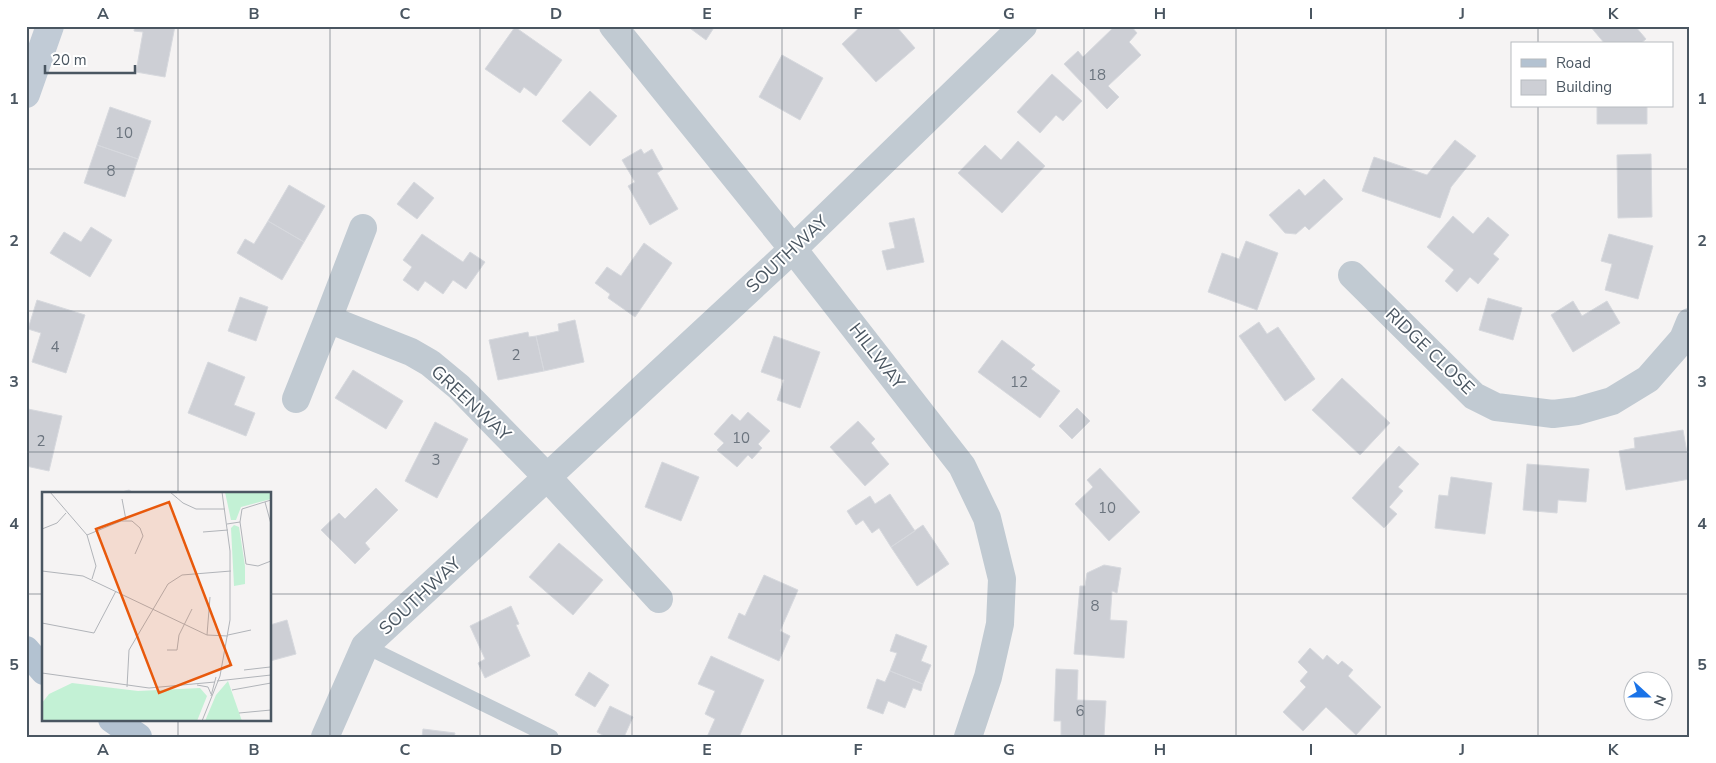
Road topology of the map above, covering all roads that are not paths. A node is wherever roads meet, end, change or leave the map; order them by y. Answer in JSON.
{"nodes":[{"id":1,"x":50,"y":26,"type":"edge"},
{"id":2,"x":613,"y":26,"type":"edge"},
{"id":3,"x":1023,"y":26,"type":"edge"},
{"id":4,"x":26,"y":94,"type":"edge"},
{"id":5,"x":363,"y":228,"type":"dead end"},
{"id":6,"x":793,"y":249,"type":"junction"},
{"id":7,"x":1352,"y":275,"type":"dead end"},
{"id":8,"x":328,"y":318,"type":"junction"},
{"id":9,"x":1690,"y":322,"type":"edge"},
{"id":10,"x":296,"y":399,"type":"dead end"},
{"id":11,"x":548,"y":478,"type":"junction"},
{"id":12,"x":659,"y":599,"type":"dead end"},
{"id":13,"x":365,"y":646,"type":"junction"},
{"id":14,"x":26,"y":650,"type":"edge"},
{"id":15,"x":42,"y":669,"type":"edge"},
{"id":16,"x":26,"y":670,"type":"edge"},
{"id":17,"x":42,"y":675,"type":"edge"},
{"id":18,"x":113,"y":720,"type":"edge"},
{"id":19,"x":138,"y":737,"type":"edge"},
{"id":20,"x":325,"y":737,"type":"edge"},
{"id":21,"x":551,"y":737,"type":"edge"},
{"id":22,"x":968,"y":737,"type":"edge"}],
"edges":[{"from":1,"to":4,"type":"street"},
{"from":2,"to":6,"type":"street","name":"HILLWAY"},
{"from":3,"to":6,"type":"street","name":"SOUTHWAY"},
{"from":5,"to":8,"type":"street"},
{"from":6,"to":11,"type":"street","name":"SOUTHWAY"},
{"from":6,"to":22,"type":"street","name":"HILLWAY"},
{"from":7,"to":9,"type":"street","name":"RIDGE CLOSE"},
{"from":8,"to":10,"type":"street"},
{"from":8,"to":11,"type":"street","name":"GREENWAY"},
{"from":11,"to":12,"type":"street"},
{"from":11,"to":13,"type":"street","name":"SOUTHWAY"},
{"from":13,"to":20,"type":"street","name":"SOUTHWAY"},
{"from":13,"to":21,"type":"lane"},
{"from":14,"to":15,"type":"main road"},
{"from":16,"to":17,"type":"main road"},
{"from":18,"to":19,"type":"main road"}]}
